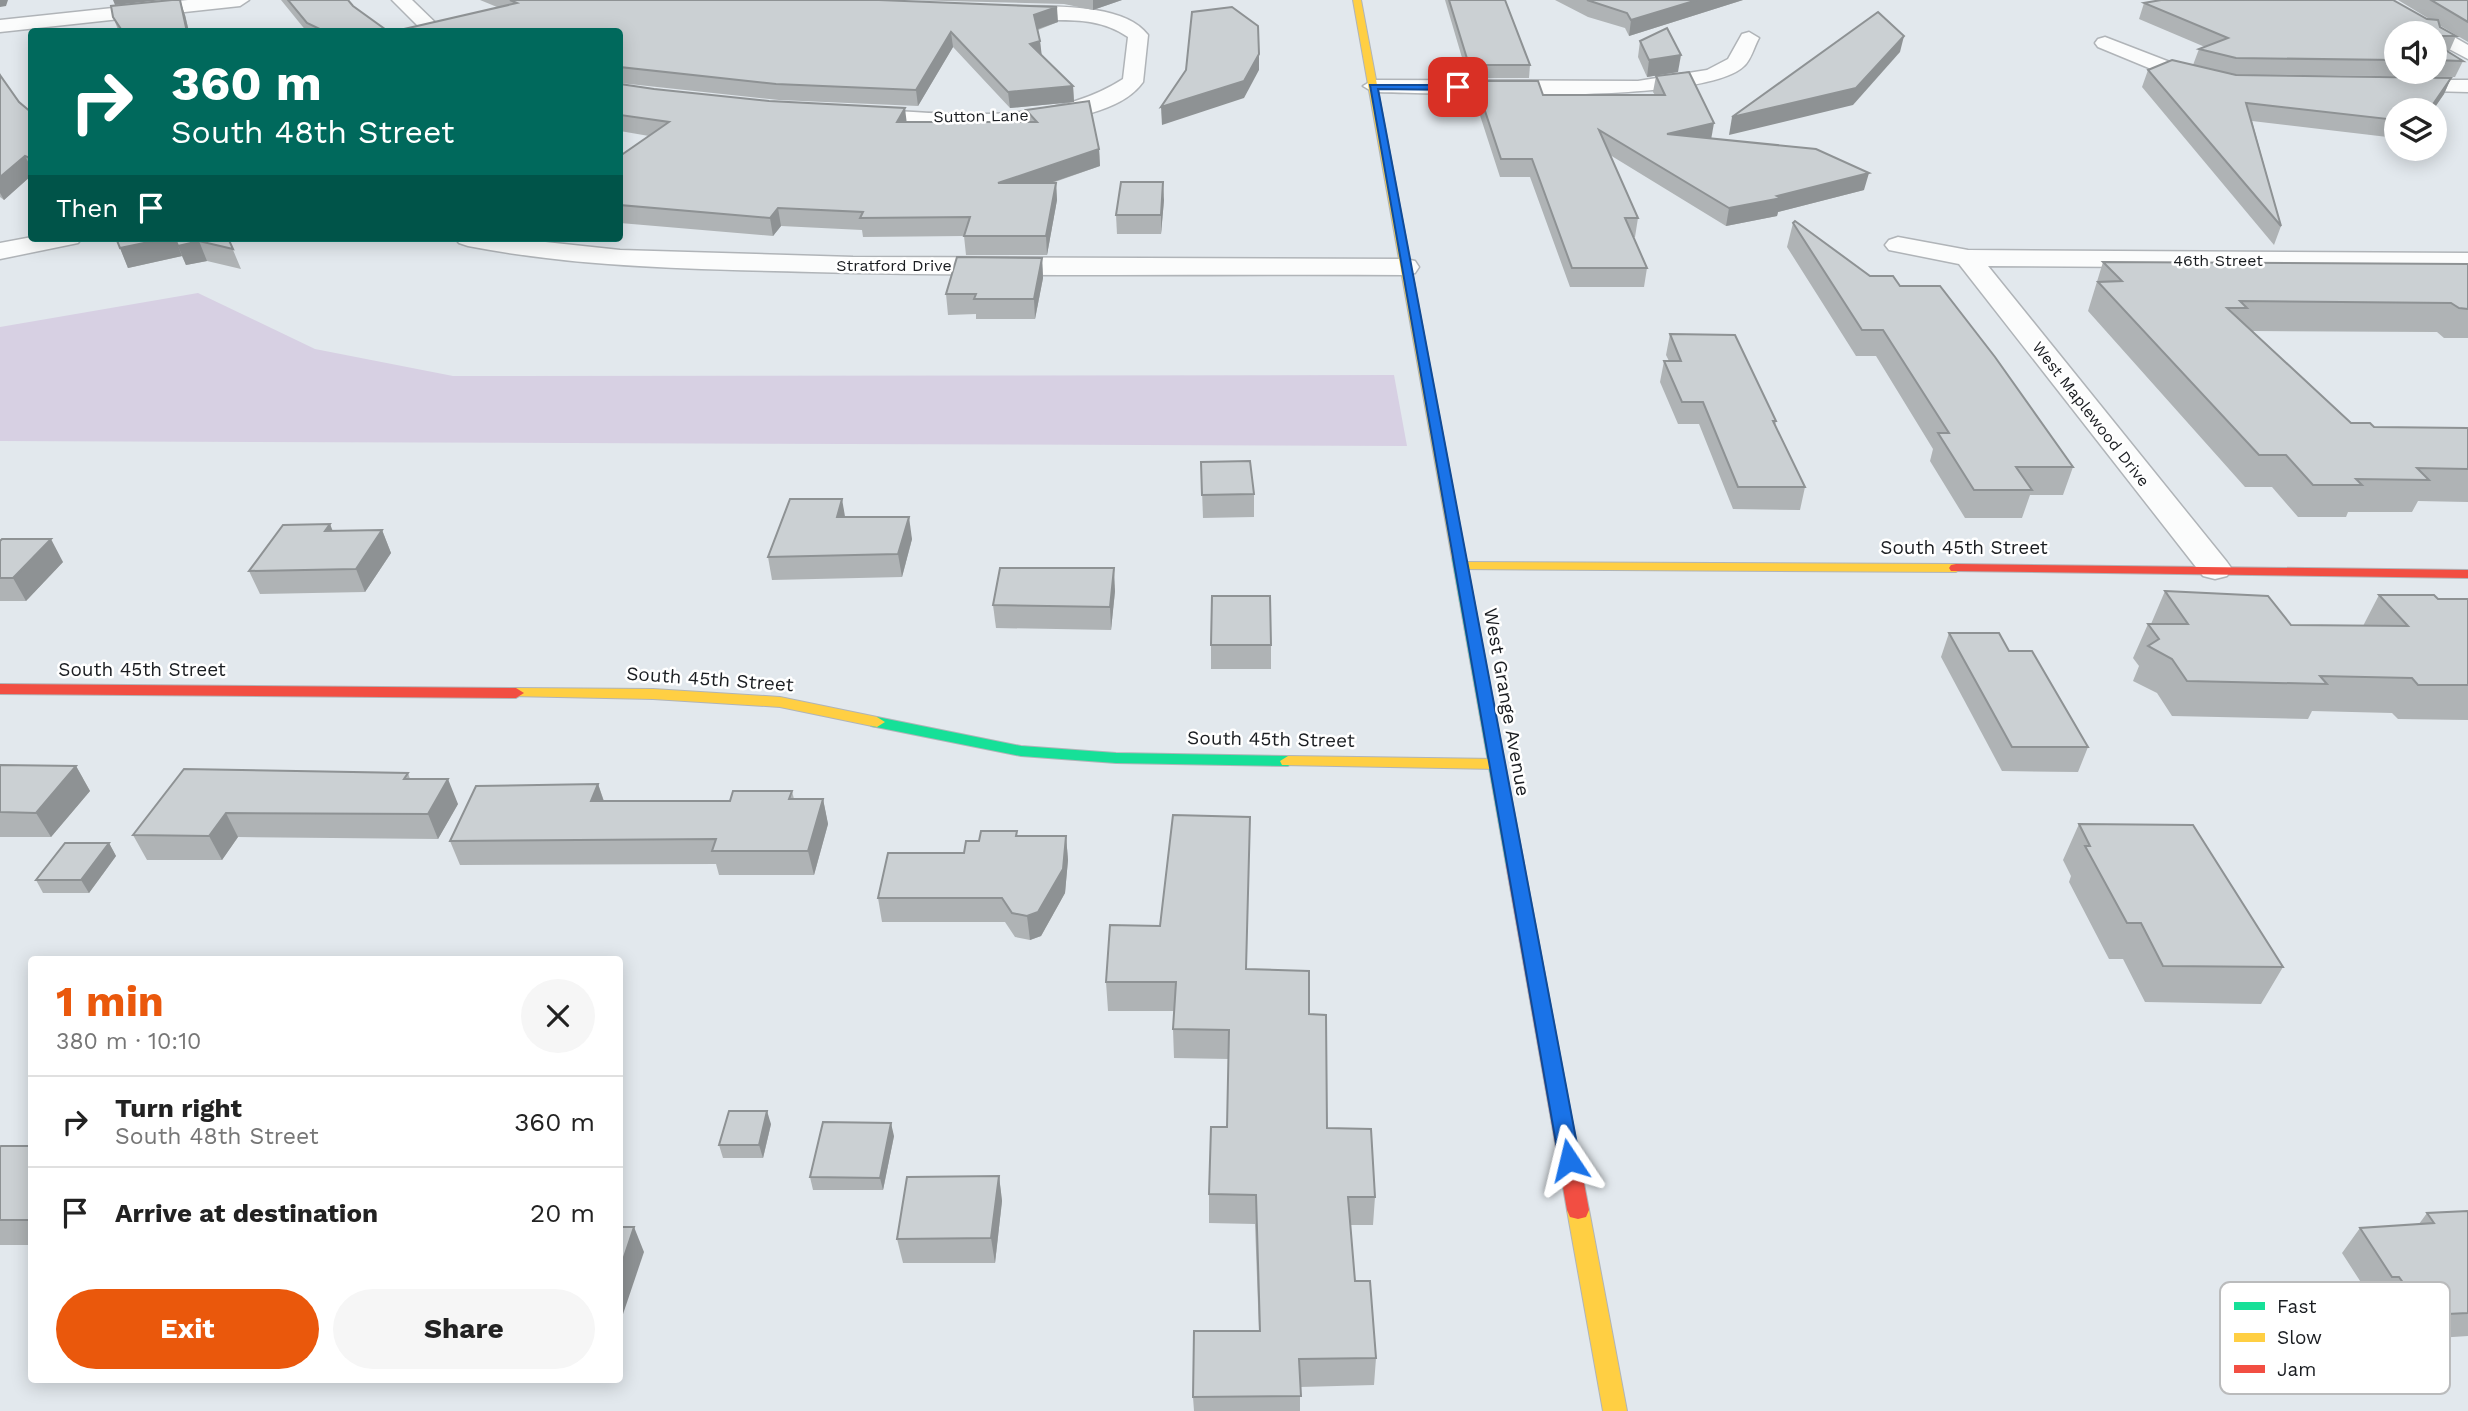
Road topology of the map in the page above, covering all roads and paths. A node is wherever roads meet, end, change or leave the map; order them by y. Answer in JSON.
{"nodes":[{"id":1,"x":240,"y":0,"type":"edge"},
{"id":2,"x":401,"y":0,"type":"edge"},
{"id":3,"x":1357,"y":0,"type":"edge"},
{"id":4,"x":2388,"y":5,"type":"edge"},
{"id":5,"x":987,"y":12,"type":"edge"},
{"id":6,"x":57,"y":17,"type":"edge"},
{"id":7,"x":0,"y":26,"type":"edge"},
{"id":8,"x":432,"y":28,"type":"edge"},
{"id":9,"x":1749,"y":38,"type":"dead end"},
{"id":10,"x":2105,"y":43,"type":"dead end"},
{"id":11,"x":2468,"y":53,"type":"edge"},
{"id":12,"x":2230,"y":83,"type":"edge"},
{"id":13,"x":1373,"y":86,"type":"junction"},
{"id":14,"x":2373,"y":86,"type":"edge"},
{"id":15,"x":2468,"y":86,"type":"edge"},
{"id":16,"x":841,"y":115,"type":"edge"},
{"id":17,"x":48,"y":242,"type":"edge"},
{"id":18,"x":487,"y":242,"type":"edge"},
{"id":19,"x":1898,"y":245,"type":"dead end"},
{"id":20,"x":0,"y":251,"type":"edge"},
{"id":21,"x":1968,"y":258,"type":"junction"},
{"id":22,"x":2468,"y":261,"type":"edge"},
{"id":23,"x":1406,"y":267,"type":"junction"},
{"id":24,"x":1461,"y":566,"type":"junction"},
{"id":25,"x":2215,"y":569,"type":"junction"},
{"id":26,"x":2468,"y":574,"type":"edge"},
{"id":27,"x":0,"y":689,"type":"edge"},
{"id":28,"x":1497,"y":764,"type":"junction"},
{"id":29,"x":1615,"y":1411,"type":"edge"}],
"edges":[{"from":1,"to":6,"type":"street"},
{"from":2,"to":8,"type":"street"},
{"from":3,"to":13,"type":"street","name":"West Grange Avenue"},
{"from":4,"to":11,"type":"street"},
{"from":5,"to":16,"type":"street","name":"Sutton Lane"},
{"from":6,"to":7,"type":"street"},
{"from":9,"to":13,"type":"street"},
{"from":10,"to":12,"type":"street"},
{"from":13,"to":23,"type":"street","name":"West Grange Avenue"},
{"from":14,"to":15,"type":"street"},
{"from":17,"to":20,"type":"street"},
{"from":18,"to":23,"type":"street","name":"Stratford Drive"},
{"from":19,"to":21,"type":"street","name":"46th Street"},
{"from":21,"to":22,"type":"street","name":"46th Street"},
{"from":21,"to":25,"type":"street","name":"West Maplewood Drive"},
{"from":23,"to":24,"type":"street","name":"West Grange Avenue"},
{"from":24,"to":25,"type":"street","name":"South 45th Street"},
{"from":24,"to":28,"type":"street","name":"West Grange Avenue"},
{"from":25,"to":26,"type":"street","name":"South 45th Street"},
{"from":27,"to":28,"type":"street","name":"South 45th Street"},
{"from":28,"to":29,"type":"street","name":"West Grange Avenue"}]}
